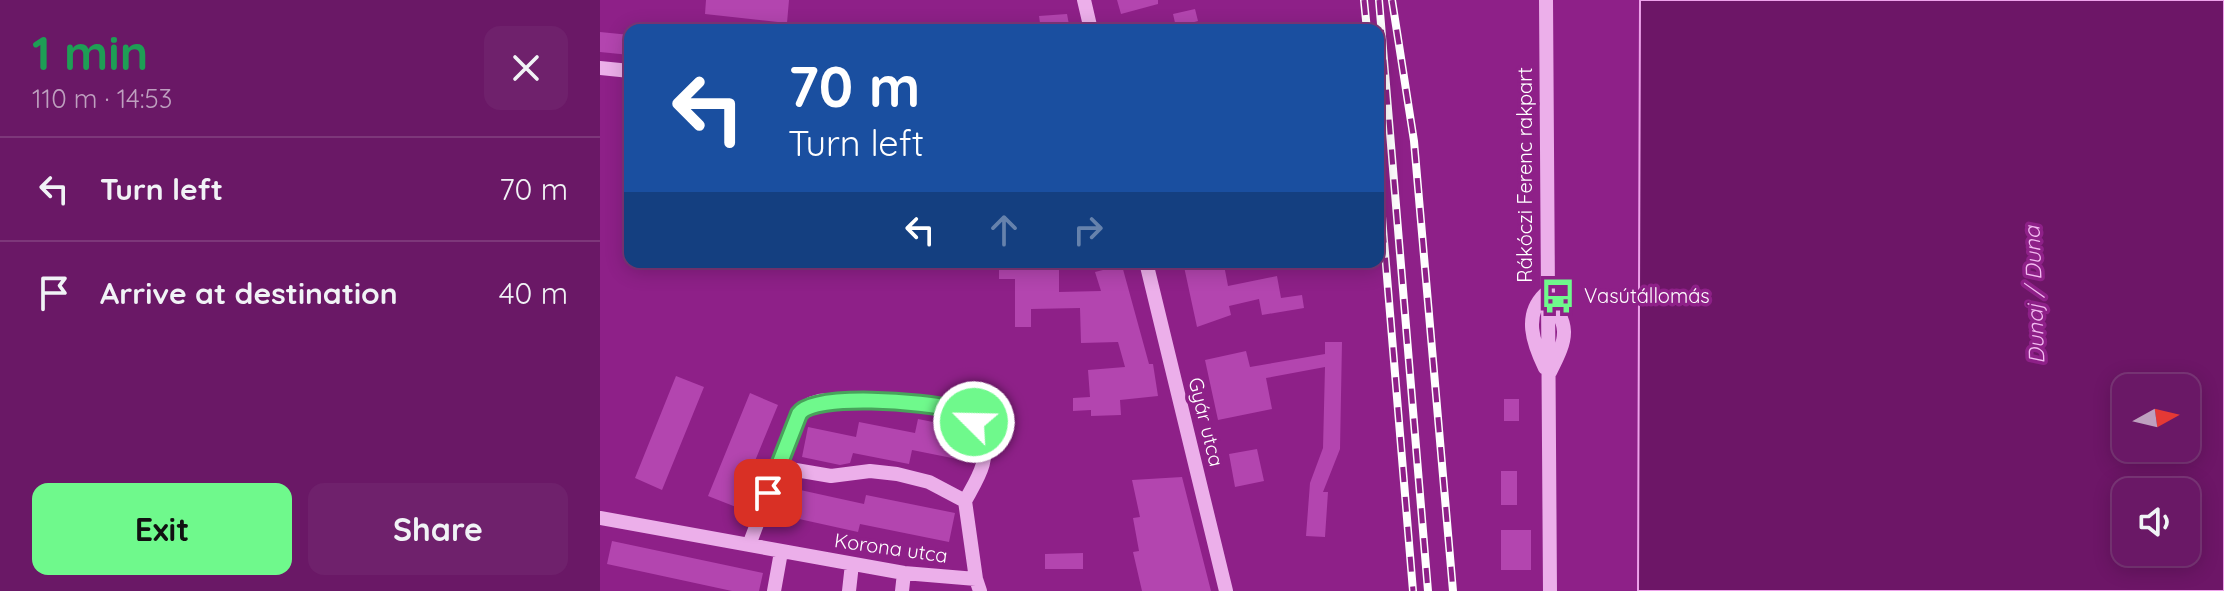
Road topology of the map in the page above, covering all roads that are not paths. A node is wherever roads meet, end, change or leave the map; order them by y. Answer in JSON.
{"nodes":[{"id":1,"x":1084,"y":0,"type":"edge"},
{"id":2,"x":1546,"y":0,"type":"edge"},
{"id":3,"x":1090,"y":24,"type":"edge"},
{"id":4,"x":600,"y":68,"type":"edge"},
{"id":5,"x":624,"y":70,"type":"edge"},
{"id":6,"x":1147,"y":268,"type":"edge"},
{"id":7,"x":778,"y":467,"type":"junction"},
{"id":8,"x":965,"y":501,"type":"junction"},
{"id":9,"x":600,"y":518,"type":"edge"},
{"id":10,"x":749,"y":545,"type":"junction"},
{"id":11,"x":781,"y":552,"type":"junction"},
{"id":12,"x":852,"y":564,"type":"junction"},
{"id":13,"x":904,"y":573,"type":"junction"},
{"id":14,"x":978,"y":585,"type":"edge"},
{"id":15,"x":774,"y":591,"type":"edge"},
{"id":16,"x":849,"y":591,"type":"edge"},
{"id":17,"x":902,"y":591,"type":"edge"},
{"id":18,"x":1226,"y":591,"type":"edge"},
{"id":19,"x":1550,"y":591,"type":"edge"}],
"edges":[{"from":1,"to":3,"type":"street"},
{"from":2,"to":19,"type":"street","name":"Rákóczi Ferenc rakpart"},
{"from":4,"to":5,"type":"street"},
{"from":6,"to":18,"type":"street","name":"Gyár utca"},
{"from":7,"to":8,"type":"street"},
{"from":7,"to":8,"type":"street"},
{"from":7,"to":10,"type":"street"},
{"from":8,"to":14,"type":"street"},
{"from":9,"to":10,"type":"street","name":"Korona utca"},
{"from":10,"to":11,"type":"street","name":"Korona utca"},
{"from":11,"to":12,"type":"street","name":"Korona utca"},
{"from":11,"to":15,"type":"street"},
{"from":12,"to":13,"type":"street","name":"Korona utca"},
{"from":12,"to":16,"type":"street"},
{"from":13,"to":14,"type":"street","name":"Korona utca"},
{"from":13,"to":17,"type":"street"}]}
